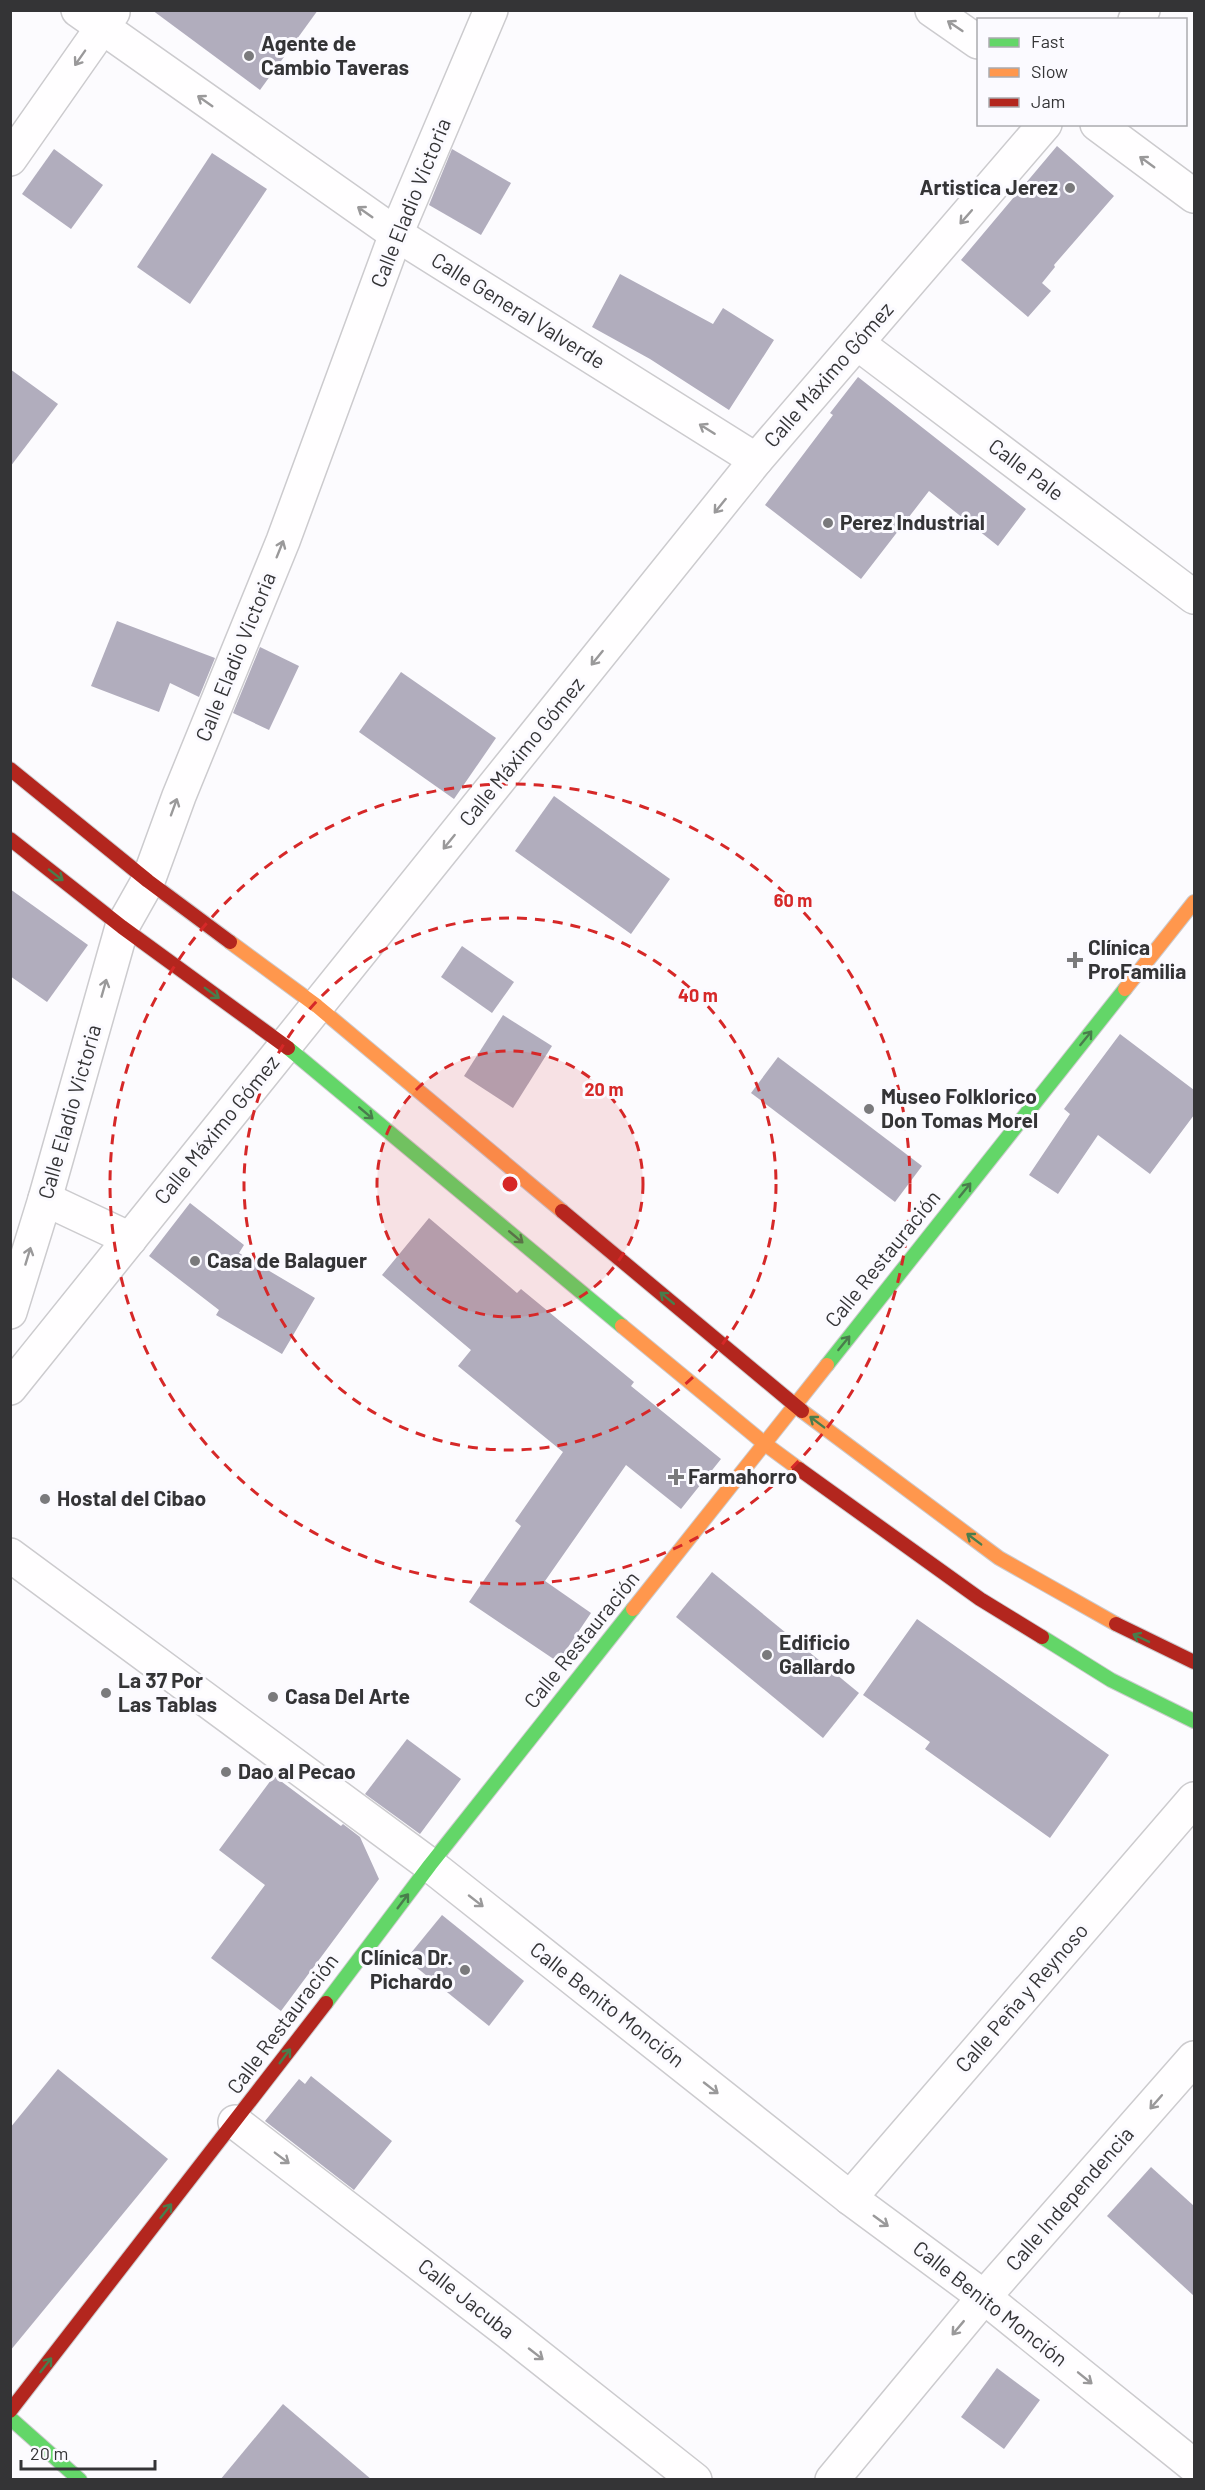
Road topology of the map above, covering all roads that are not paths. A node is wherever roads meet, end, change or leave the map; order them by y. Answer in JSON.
{"nodes":[{"id":1,"x":491,"y":10,"type":"edge"},
{"id":2,"x":932,"y":10,"type":"edge"},
{"id":3,"x":98,"y":16,"type":"edge"},
{"id":4,"x":977,"y":41,"type":"edge"},
{"id":5,"x":1043,"y":126,"type":"edge"},
{"id":6,"x":1100,"y":126,"type":"edge"},
{"id":7,"x":10,"y":159,"type":"edge"},
{"id":8,"x":1194,"y":196,"type":"edge"},
{"id":9,"x":396,"y":234,"type":"junction"},
{"id":10,"x":857,"y":343,"type":"junction"},
{"id":11,"x":756,"y":460,"type":"junction"},
{"id":12,"x":1194,"y":597,"type":"edge"},
{"id":13,"x":10,"y":769,"type":"edge"},
{"id":14,"x":10,"y":839,"type":"edge"},
{"id":15,"x":148,"y":881,"type":"junction"},
{"id":16,"x":1194,"y":902,"type":"edge"},
{"id":17,"x":122,"y":927,"type":"junction"},
{"id":18,"x":317,"y":1006,"type":"junction"},
{"id":19,"x":284,"y":1045,"type":"junction"},
{"id":20,"x":45,"y":1199,"type":"junction"},
{"id":21,"x":130,"y":1239,"type":"junction"},
{"id":22,"x":10,"y":1312,"type":"edge"},
{"id":23,"x":10,"y":1388,"type":"edge"},
{"id":24,"x":794,"y":1405,"type":"junction"},
{"id":25,"x":765,"y":1444,"type":"junction"},
{"id":26,"x":10,"y":1555,"type":"edge"},
{"id":27,"x":1194,"y":1662,"type":"edge"},
{"id":28,"x":1194,"y":1721,"type":"edge"},
{"id":29,"x":1194,"y":1799,"type":"edge"},
{"id":30,"x":430,"y":1865,"type":"junction"},
{"id":31,"x":1194,"y":2058,"type":"edge"},
{"id":32,"x":235,"y":2122,"type":"junction"},
{"id":33,"x":850,"y":2198,"type":"junction"},
{"id":34,"x":984,"y":2297,"type":"junction"},
{"id":35,"x":10,"y":2411,"type":"edge"},
{"id":36,"x":10,"y":2418,"type":"edge"},
{"id":37,"x":1194,"y":2466,"type":"edge"},
{"id":38,"x":80,"y":2480,"type":"edge"},
{"id":39,"x":695,"y":2480,"type":"edge"},
{"id":40,"x":832,"y":2480,"type":"edge"}],
"edges":[{"from":1,"to":9,"type":"street","name":"Calle Eladio Victoria"},
{"from":4,"to":2,"type":"street","one_way":true},
{"from":3,"to":7,"type":"street","one_way":true},
{"from":9,"to":3,"type":"street","name":"Calle General Valverde","one_way":true},
{"from":5,"to":10,"type":"street","name":"Calle Máximo Gómez","one_way":true},
{"from":8,"to":6,"type":"street","one_way":true},
{"from":11,"to":9,"type":"street","name":"Calle General Valverde","one_way":true},
{"from":15,"to":9,"type":"street","name":"Calle Eladio Victoria","one_way":true},
{"from":10,"to":11,"type":"street","name":"Calle Máximo Gómez"},
{"from":10,"to":12,"type":"street","name":"Calle Pale"},
{"from":11,"to":18,"type":"street","name":"Calle Máximo Gómez","one_way":true},
{"from":13,"to":15,"type":"main road"},
{"from":14,"to":17,"type":"main road","one_way":true},
{"from":15,"to":17,"type":"street","name":"Calle Eladio Victoria"},
{"from":15,"to":18,"type":"main road"},
{"from":24,"to":16,"type":"main road","name":"Calle Restauración","one_way":true},
{"from":17,"to":19,"type":"main road","one_way":true},
{"from":20,"to":17,"type":"street","name":"Calle Eladio Victoria","one_way":true},
{"from":18,"to":19,"type":"street","name":"Calle Máximo Gómez"},
{"from":24,"to":18,"type":"main road","one_way":true},
{"from":19,"to":21,"type":"street","name":"Calle Máximo Gómez"},
{"from":19,"to":25,"type":"main road","one_way":true},
{"from":20,"to":21,"type":"street"},
{"from":22,"to":20,"type":"street","name":"Calle Eladio Victoria","one_way":true},
{"from":21,"to":23,"type":"street","name":"Calle Máximo Gómez"},
{"from":24,"to":25,"type":"main road","name":"Calle Restauración"},
{"from":27,"to":24,"type":"main road","one_way":true},
{"from":25,"to":28,"type":"main road"},
{"from":25,"to":30,"type":"main road","name":"Calle Restauración"},
{"from":26,"to":30,"type":"street","name":"Calle Benito Monción"},
{"from":29,"to":33,"type":"street","name":"Calle Peña y Reynoso"},
{"from":32,"to":30,"type":"main road","name":"Calle Restauración","one_way":true},
{"from":30,"to":33,"type":"street","name":"Calle Benito Monción","one_way":true},
{"from":31,"to":34,"type":"street","name":"Calle Independencia","one_way":true},
{"from":35,"to":32,"type":"main road","name":"Calle Restauración","one_way":true},
{"from":32,"to":39,"type":"street","name":"Calle Jacuba","one_way":true},
{"from":33,"to":34,"type":"street","name":"Calle Benito Monción","one_way":true},
{"from":34,"to":37,"type":"street","name":"Calle Benito Monción","one_way":true},
{"from":34,"to":40,"type":"street","name":"Calle Independencia","one_way":true},
{"from":36,"to":38,"type":"main road"}]}
